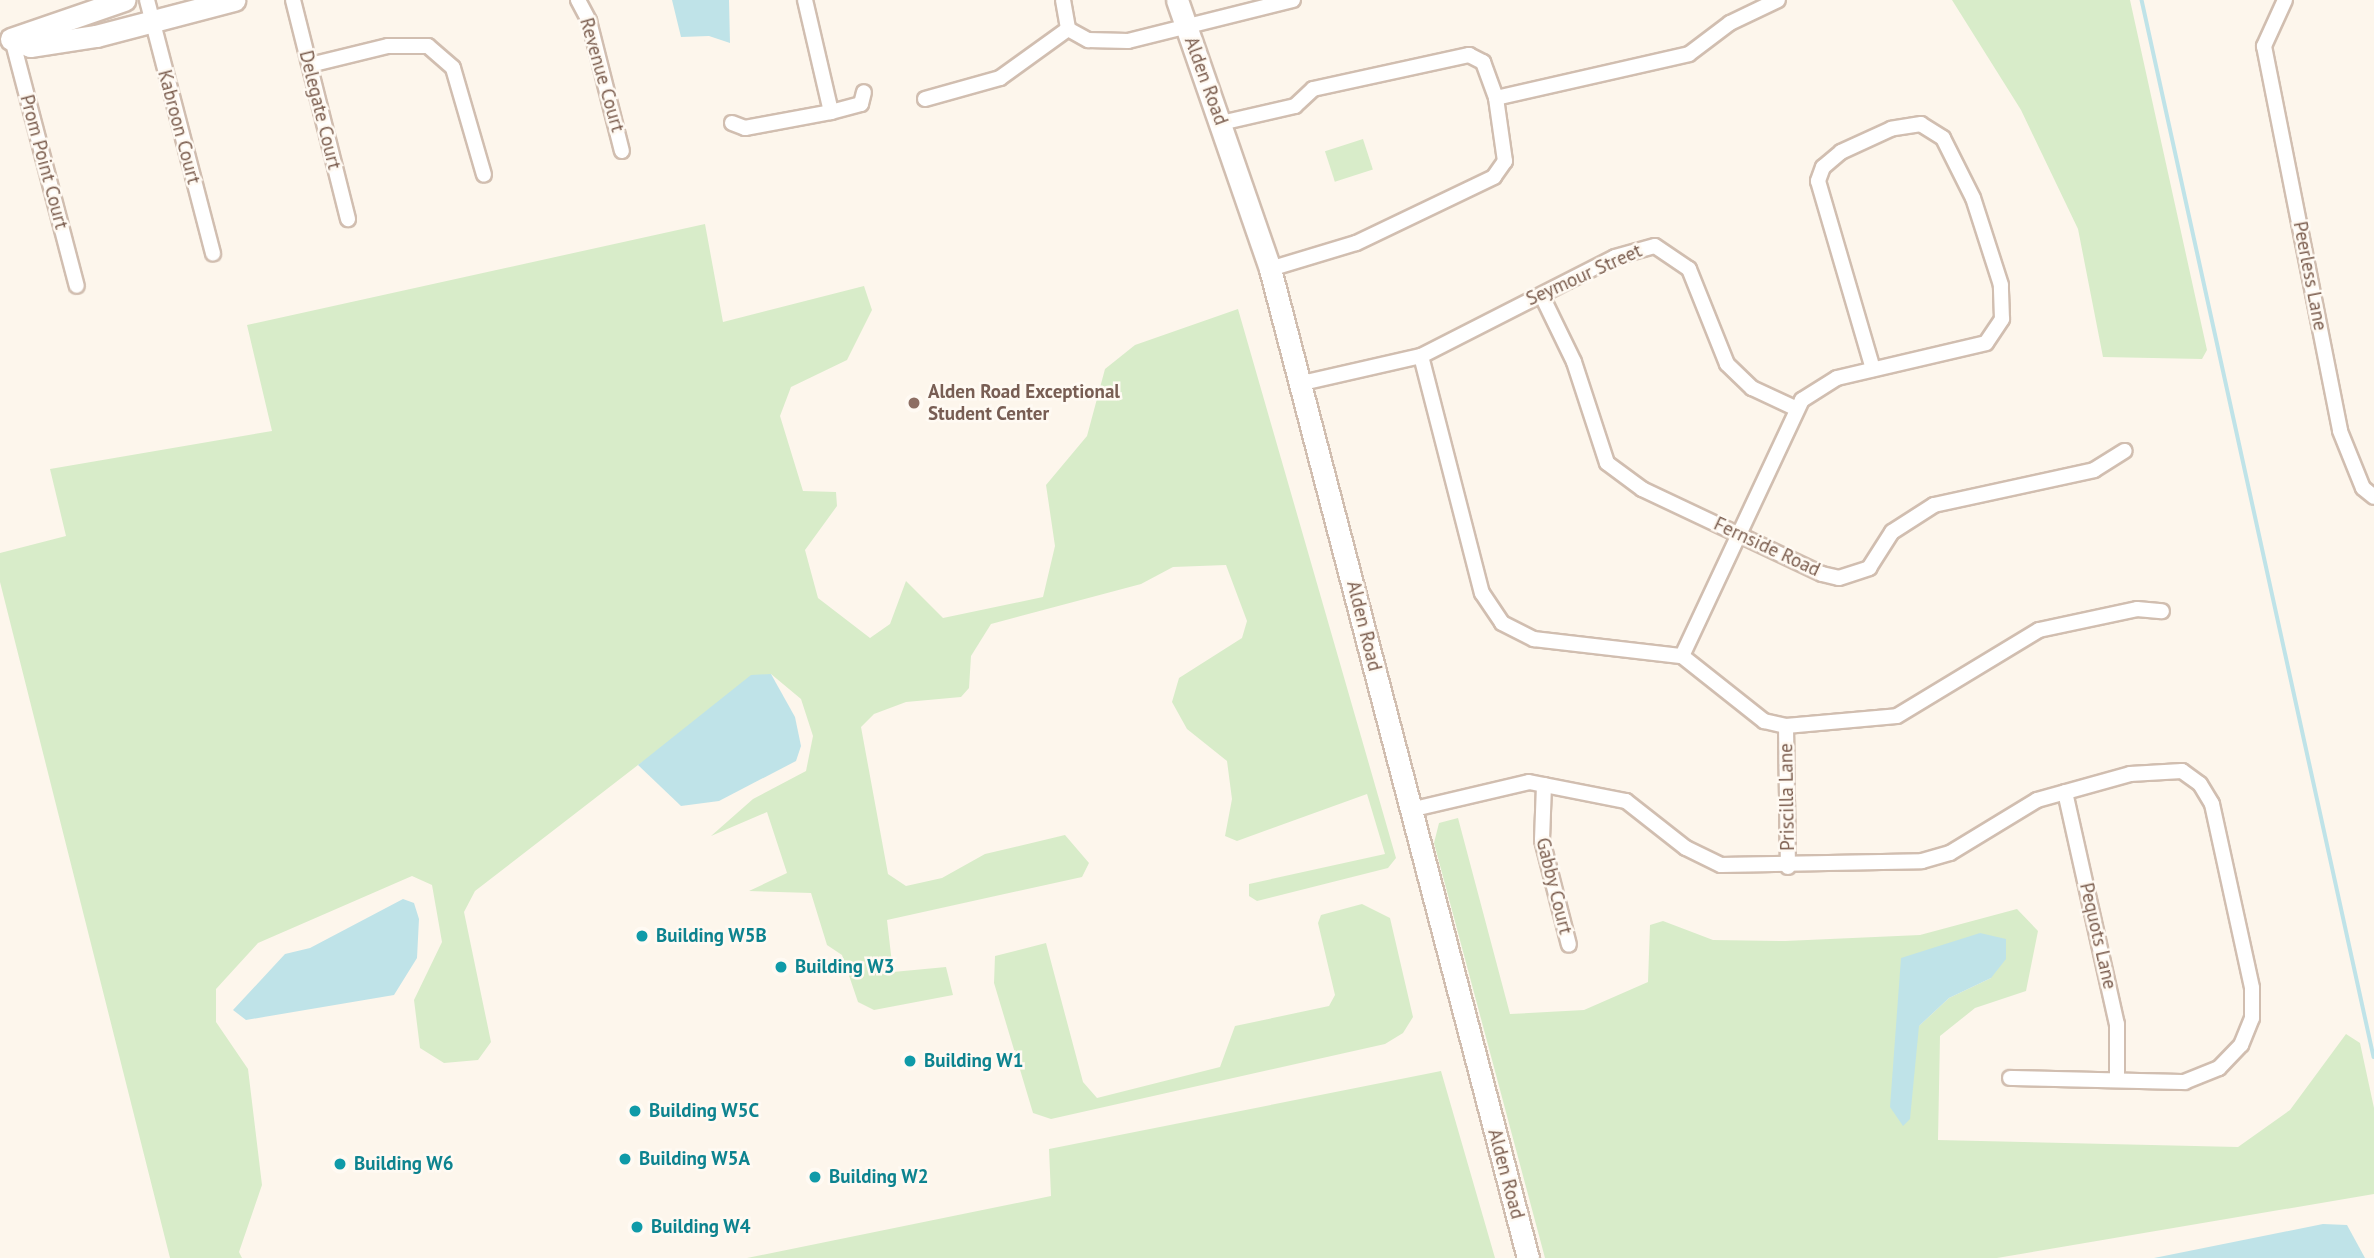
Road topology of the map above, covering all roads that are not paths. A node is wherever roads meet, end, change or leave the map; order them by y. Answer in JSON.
{"nodes":[{"id":1,"x":124,"y":0,"type":"edge"},
{"id":2,"x":234,"y":0,"type":"edge"},
{"id":3,"x":293,"y":0,"type":"edge"},
{"id":4,"x":578,"y":0,"type":"edge"},
{"id":5,"x":805,"y":0,"type":"edge"},
{"id":6,"x":1063,"y":0,"type":"edge"},
{"id":7,"x":1177,"y":0,"type":"edge"},
{"id":8,"x":1293,"y":0,"type":"edge"},
{"id":9,"x":1778,"y":0,"type":"edge"},
{"id":10,"x":2285,"y":0,"type":"edge"},
{"id":11,"x":149,"y":10,"type":"edge"},
{"id":12,"x":1186,"y":25,"type":"junction"},
{"id":13,"x":1068,"y":29,"type":"junction"},
{"id":14,"x":6,"y":41,"type":"edge"},
{"id":15,"x":310,"y":65,"type":"junction"},
{"id":16,"x":864,"y":92,"type":"dead end"},
{"id":17,"x":1496,"y":98,"type":"junction"},
{"id":18,"x":925,"y":99,"type":"dead end"},
{"id":19,"x":831,"y":112,"type":"junction"},
{"id":20,"x":732,"y":123,"type":"dead end"},
{"id":21,"x":1221,"y":123,"type":"junction"},
{"id":22,"x":622,"y":151,"type":"dead end"},
{"id":23,"x":484,"y":175,"type":"dead end"},
{"id":24,"x":348,"y":219,"type":"dead end"},
{"id":25,"x":214,"y":254,"type":"dead end"},
{"id":26,"x":1270,"y":269,"type":"junction"},
{"id":27,"x":77,"y":286,"type":"dead end"},
{"id":28,"x":1542,"y":296,"type":"junction"},
{"id":29,"x":1421,"y":356,"type":"junction"},
{"id":30,"x":1873,"y":369,"type":"junction"},
{"id":31,"x":1301,"y":383,"type":"junction"},
{"id":32,"x":1795,"y":408,"type":"junction"},
{"id":33,"x":2124,"y":451,"type":"dead end"},
{"id":34,"x":2374,"y":497,"type":"edge"},
{"id":35,"x":1739,"y":534,"type":"junction"},
{"id":36,"x":2162,"y":611,"type":"dead end"},
{"id":37,"x":1682,"y":656,"type":"junction"},
{"id":38,"x":1786,"y":726,"type":"junction"},
{"id":39,"x":1544,"y":785,"type":"junction"},
{"id":40,"x":2065,"y":792,"type":"junction"},
{"id":41,"x":1410,"y":810,"type":"junction"},
{"id":42,"x":1788,"y":867,"type":"junction"},
{"id":43,"x":1569,"y":945,"type":"dead end"},
{"id":44,"x":2010,"y":1078,"type":"dead end"},
{"id":45,"x":2117,"y":1080,"type":"junction"},
{"id":46,"x":1528,"y":1258,"type":"edge"}],
"edges":[{"from":1,"to":14,"type":"street"},
{"from":2,"to":11,"type":"street"},
{"from":3,"to":15,"type":"street","name":"Delegate Court"},
{"from":4,"to":22,"type":"street","name":"Revenue Court"},
{"from":5,"to":19,"type":"street"},
{"from":6,"to":13,"type":"street"},
{"from":7,"to":12,"type":"street","name":"Alden Road"},
{"from":8,"to":12,"type":"street"},
{"from":9,"to":17,"type":"street"},
{"from":10,"to":34,"type":"street","name":"Peerless Lane"},
{"from":11,"to":14,"type":"street"},
{"from":11,"to":25,"type":"street","name":"Kabroon Court"},
{"from":12,"to":13,"type":"street"},
{"from":12,"to":21,"type":"street","name":"Alden Road"},
{"from":13,"to":18,"type":"street"},
{"from":14,"to":27,"type":"street","name":"Prom Point Court"},
{"from":15,"to":23,"type":"street"},
{"from":15,"to":24,"type":"street","name":"Delegate Court"},
{"from":16,"to":19,"type":"street"},
{"from":17,"to":21,"type":"street"},
{"from":17,"to":26,"type":"street"},
{"from":19,"to":20,"type":"street"},
{"from":21,"to":26,"type":"street","name":"Alden Road"},
{"from":26,"to":31,"type":"street","name":"Alden Road"},
{"from":28,"to":29,"type":"street","name":"Seymour Street"},
{"from":28,"to":32,"type":"street","name":"Seymour Street"},
{"from":28,"to":35,"type":"street","name":"Fernside Road"},
{"from":29,"to":31,"type":"street","name":"Seymour Street"},
{"from":29,"to":37,"type":"street"},
{"from":30,"to":30,"type":"street"},
{"from":30,"to":32,"type":"street"},
{"from":31,"to":41,"type":"street","name":"Alden Road"},
{"from":32,"to":35,"type":"street"},
{"from":33,"to":35,"type":"street","name":"Fernside Road"},
{"from":35,"to":37,"type":"street"},
{"from":36,"to":38,"type":"street"},
{"from":37,"to":38,"type":"street"},
{"from":38,"to":42,"type":"street","name":"Priscilla Lane"},
{"from":39,"to":41,"type":"street"},
{"from":39,"to":42,"type":"street"},
{"from":39,"to":43,"type":"street","name":"Gabby Court"},
{"from":40,"to":42,"type":"street"},
{"from":40,"to":45,"type":"street","name":"Pequots Lane"},
{"from":40,"to":45,"type":"street"},
{"from":41,"to":46,"type":"street","name":"Alden Road"},
{"from":44,"to":45,"type":"street"}]}
